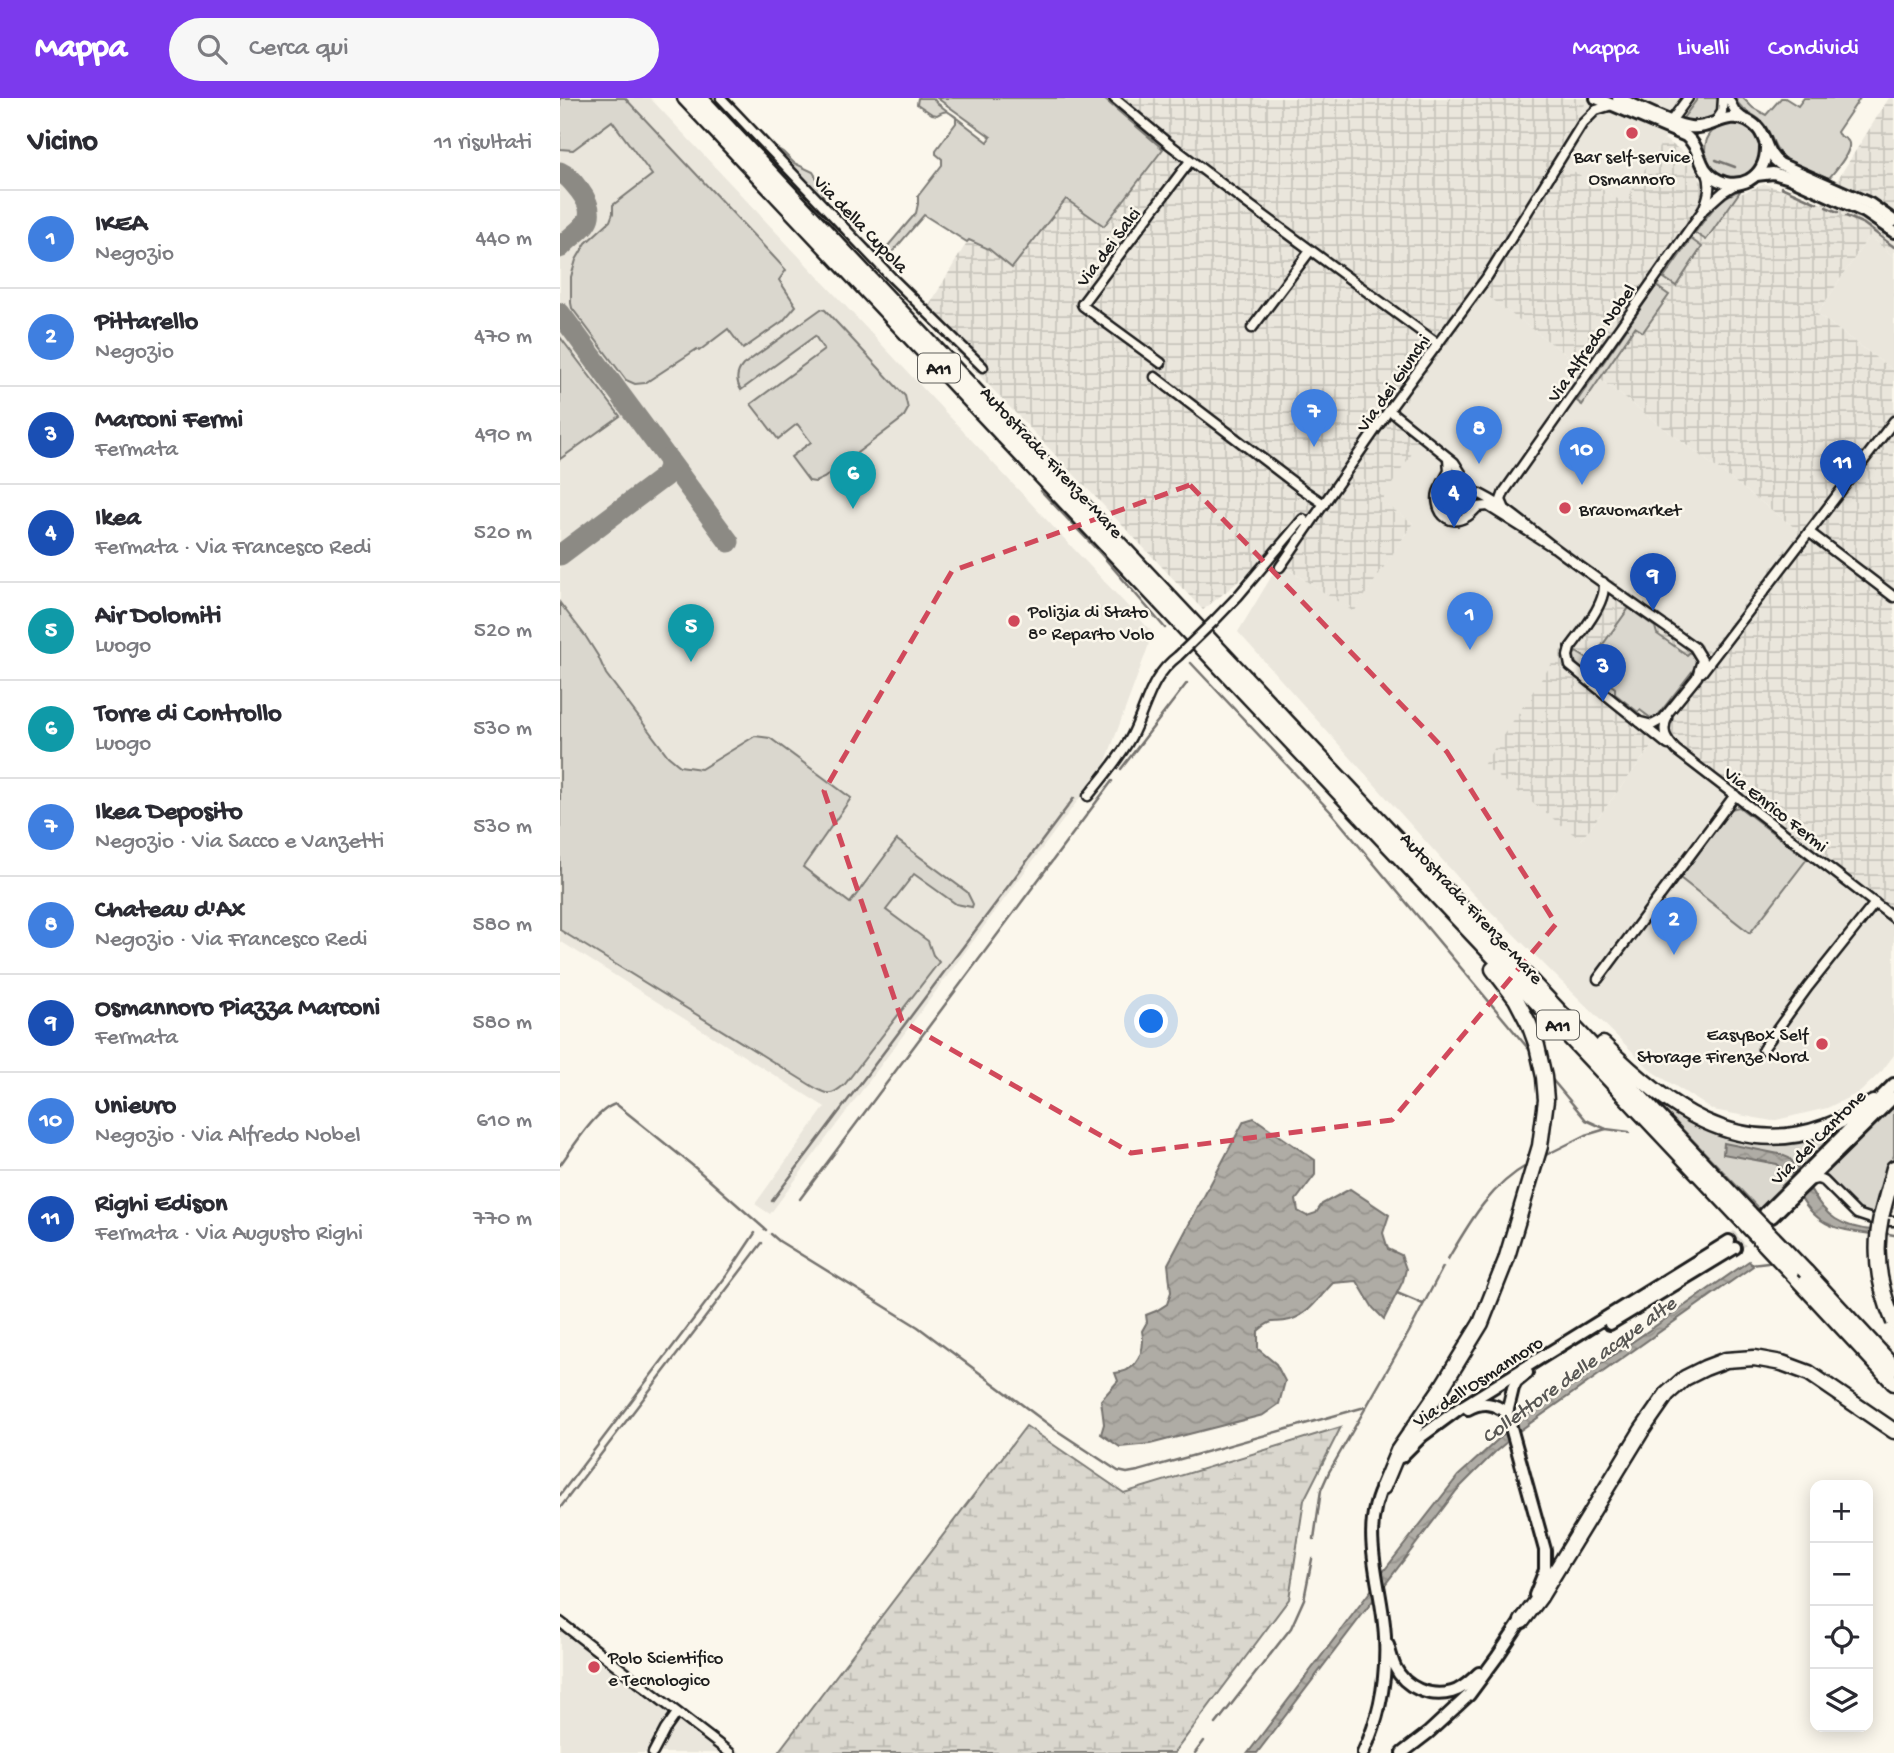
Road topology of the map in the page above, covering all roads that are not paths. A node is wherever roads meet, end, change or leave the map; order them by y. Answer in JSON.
{"nodes":[{"id":1,"x":685,"y":98,"type":"edge"},
{"id":2,"x":700,"y":98,"type":"edge"},
{"id":3,"x":721,"y":98,"type":"edge"},
{"id":4,"x":1114,"y":98,"type":"edge"},
{"id":5,"x":1596,"y":98,"type":"edge"},
{"id":6,"x":1688,"y":98,"type":"edge"},
{"id":7,"x":1725,"y":98,"type":"edge"},
{"id":8,"x":1615,"y":102,"type":"edge"},
{"id":9,"x":1745,"y":120,"type":"junction"},
{"id":10,"x":1671,"y":121,"type":"junction"},
{"id":11,"x":1715,"y":122,"type":"junction"},
{"id":12,"x":1766,"y":145,"type":"junction"},
{"id":13,"x":1700,"y":157,"type":"junction"},
{"id":14,"x":1190,"y":161,"type":"junction"},
{"id":15,"x":1706,"y":170,"type":"junction"},
{"id":16,"x":1755,"y":175,"type":"junction"},
{"id":17,"x":1738,"y":184,"type":"junction"},
{"id":18,"x":1703,"y":211,"type":"junction"},
{"id":19,"x":1894,"y":220,"type":"edge"},
{"id":20,"x":1894,"y":232,"type":"edge"},
{"id":21,"x":1310,"y":251,"type":"junction"},
{"id":22,"x":1252,"y":328,"type":"dead end"},
{"id":23,"x":1438,"y":344,"type":"junction"},
{"id":24,"x":1161,"y":363,"type":"dead end"},
{"id":25,"x":983,"y":367,"type":"dead end"},
{"id":26,"x":1155,"y":377,"type":"dead end"},
{"id":27,"x":1389,"y":411,"type":"junction"},
{"id":28,"x":1894,"y":421,"type":"edge"},
{"id":29,"x":1448,"y":458,"type":"junction"},
{"id":30,"x":1471,"y":487,"type":"junction"},
{"id":31,"x":1439,"y":491,"type":"junction"},
{"id":32,"x":1504,"y":492,"type":"junction"},
{"id":33,"x":1483,"y":495,"type":"junction"},
{"id":34,"x":1324,"y":504,"type":"junction"},
{"id":35,"x":1474,"y":510,"type":"junction"},
{"id":36,"x":1506,"y":510,"type":"junction"},
{"id":37,"x":1309,"y":525,"type":"junction"},
{"id":38,"x":1809,"y":532,"type":"junction"},
{"id":39,"x":1553,"y":547,"type":"junction"},
{"id":40,"x":1280,"y":567,"type":"dead end"},
{"id":41,"x":1603,"y":582,"type":"junction"},
{"id":42,"x":1894,"y":597,"type":"edge"},
{"id":43,"x":1625,"y":598,"type":"junction"},
{"id":44,"x":1600,"y":604,"type":"junction"},
{"id":45,"x":1199,"y":636,"type":"junction"},
{"id":46,"x":1722,"y":645,"type":"junction"},
{"id":47,"x":1694,"y":647,"type":"junction"},
{"id":48,"x":1697,"y":677,"type":"junction"},
{"id":49,"x":1670,"y":711,"type":"junction"},
{"id":50,"x":1640,"y":722,"type":"junction"},
{"id":51,"x":1676,"y":750,"type":"junction"},
{"id":52,"x":1735,"y":795,"type":"junction"},
{"id":53,"x":1088,"y":796,"type":"dead end"},
{"id":54,"x":1373,"y":830,"type":"junction"},
{"id":55,"x":1875,"y":903,"type":"junction"},
{"id":56,"x":1894,"y":918,"type":"edge"},
{"id":57,"x":1511,"y":960,"type":"junction"},
{"id":58,"x":1598,"y":979,"type":"dead end"},
{"id":59,"x":1763,"y":1049,"type":"dead end"},
{"id":60,"x":1894,"y":1084,"type":"edge"},
{"id":61,"x":1894,"y":1097,"type":"edge"},
{"id":62,"x":1873,"y":1103,"type":"junction"},
{"id":63,"x":1894,"y":1168,"type":"edge"},
{"id":64,"x":1806,"y":1182,"type":"junction"},
{"id":65,"x":1757,"y":1216,"type":"junction"},
{"id":66,"x":1883,"y":1220,"type":"edge"},
{"id":67,"x":1798,"y":1272,"type":"junction"},
{"id":68,"x":1894,"y":1322,"type":"edge"},
{"id":69,"x":1894,"y":1367,"type":"edge"},
{"id":70,"x":1894,"y":1382,"type":"edge"},
{"id":71,"x":1507,"y":1413,"type":"junction"},
{"id":72,"x":1441,"y":1423,"type":"junction"},
{"id":73,"x":1894,"y":1431,"type":"edge"},
{"id":74,"x":1383,"y":1487,"type":"junction"},
{"id":75,"x":1522,"y":1621,"type":"junction"},
{"id":76,"x":560,"y":1622,"type":"edge"},
{"id":77,"x":1385,"y":1636,"type":"junction"},
{"id":78,"x":1497,"y":1657,"type":"junction"},
{"id":79,"x":677,"y":1713,"type":"junction"},
{"id":80,"x":653,"y":1753,"type":"edge"},
{"id":81,"x":730,"y":1753,"type":"edge"},
{"id":82,"x":1363,"y":1753,"type":"edge"},
{"id":83,"x":1402,"y":1753,"type":"edge"}],
"edges":[{"from":1,"to":45,"type":"highway","name":"Autostrada Firenze-Mare","number":"A11"},
{"from":2,"to":45,"type":"highway","name":"Autostrada Firenze-Mare","number":"A11"},
{"from":3,"to":25,"type":"street","name":"Via della Cupola"},
{"from":4,"to":14,"type":"street"},
{"from":5,"to":8,"type":"main road"},
{"from":6,"to":10,"type":"street"},
{"from":7,"to":9,"type":"street"},
{"from":7,"to":11,"type":"street"},
{"from":8,"to":10,"type":"main road"},
{"from":8,"to":13,"type":"main road"},
{"from":8,"to":23,"type":"street","name":"Via dei Giunchi"},
{"from":9,"to":11,"type":"main road"},
{"from":9,"to":12,"type":"main road"},
{"from":10,"to":11,"type":"main road"},
{"from":11,"to":13,"type":"main road"},
{"from":12,"to":16,"type":"main road"},
{"from":12,"to":19,"type":"main road"},
{"from":13,"to":15,"type":"main road"},
{"from":14,"to":21,"type":"street"},
{"from":14,"to":24,"type":"street","name":"Via dei Salci"},
{"from":15,"to":17,"type":"main road"},
{"from":15,"to":18,"type":"street","name":"Via Alfredo Nobel"},
{"from":16,"to":17,"type":"main road"},
{"from":16,"to":20,"type":"main road"},
{"from":17,"to":18,"type":"street","name":"Via Alfredo Nobel"},
{"from":18,"to":32,"type":"street","name":"Via Alfredo Nobel"},
{"from":21,"to":22,"type":"street"},
{"from":21,"to":23,"type":"street"},
{"from":23,"to":27,"type":"street","name":"Via dei Giunchi"},
{"from":26,"to":34,"type":"street"},
{"from":27,"to":29,"type":"street"},
{"from":27,"to":34,"type":"street","name":"Via dei Giunchi"},
{"from":28,"to":38,"type":"street"},
{"from":29,"to":30,"type":"street"},
{"from":29,"to":31,"type":"street"},
{"from":30,"to":31,"type":"street"},
{"from":30,"to":33,"type":"street"},
{"from":30,"to":35,"type":"street"},
{"from":31,"to":35,"type":"street"},
{"from":32,"to":33,"type":"street"},
{"from":32,"to":36,"type":"street"},
{"from":33,"to":36,"type":"street"},
{"from":34,"to":37,"type":"street","name":"Via dei Giunchi"},
{"from":35,"to":39,"type":"street"},
{"from":36,"to":39,"type":"street"},
{"from":37,"to":40,"type":"street"},
{"from":37,"to":53,"type":"street","name":"Via dei Giunchi","bridge":true},
{"from":38,"to":42,"type":"street"},
{"from":38,"to":46,"type":"street"},
{"from":39,"to":41,"type":"street"},
{"from":41,"to":43,"type":"street"},
{"from":41,"to":44,"type":"street"},
{"from":43,"to":44,"type":"street"},
{"from":43,"to":47,"type":"street"},
{"from":44,"to":50,"type":"street"},
{"from":45,"to":54,"type":"highway","name":"Autostrada Firenze-Mare","number":"A11"},
{"from":45,"to":57,"type":"highway","name":"Autostrada Firenze-Mare","number":"A11"},
{"from":46,"to":47,"type":"street"},
{"from":46,"to":48,"type":"street"},
{"from":47,"to":48,"type":"street"},
{"from":48,"to":49,"type":"street"},
{"from":49,"to":50,"type":"street"},
{"from":49,"to":51,"type":"street"},
{"from":50,"to":51,"type":"street","name":"Via Enrico Fermi"},
{"from":51,"to":52,"type":"street","name":"Via Enrico Fermi"},
{"from":52,"to":55,"type":"street","name":"Via Enrico Fermi"},
{"from":52,"to":58,"type":"street"},
{"from":54,"to":65,"type":"highway","name":"Autostrada Firenze-Mare","number":"A11"},
{"from":54,"to":74,"type":"highway"},
{"from":55,"to":56,"type":"street","name":"Via Enrico Fermi"},
{"from":55,"to":59,"type":"street"},
{"from":57,"to":62,"type":"highway"},
{"from":57,"to":65,"type":"highway","name":"Autostrada Firenze-Mare","number":"A11"},
{"from":60,"to":62,"type":"main road","name":"Via del Cantone"},
{"from":61,"to":64,"type":"main road","name":"Via del Cantone"},
{"from":62,"to":65,"type":"main road","name":"Via del Cantone"},
{"from":63,"to":66,"type":"highway"},
{"from":64,"to":65,"type":"main road","name":"Via del Cantone"},
{"from":64,"to":66,"type":"street"},
{"from":65,"to":67,"type":"highway","name":"Autostrada Firenze-Mare","number":"A11","bridge":true},
{"from":66,"to":68,"type":"highway","bridge":true},
{"from":67,"to":69,"type":"highway","name":"Autostrada Firenze-Mare","number":"A11"},
{"from":67,"to":70,"type":"highway","name":"Autostrada Firenze-Mare","number":"A11"},
{"from":71,"to":72,"type":"main road"},
{"from":71,"to":72,"type":"main road","name":"Via dell'Osmannoro"},
{"from":71,"to":75,"type":"main road"},
{"from":72,"to":74,"type":"main road","name":"Via dell'Osmannoro"},
{"from":73,"to":75,"type":"highway"},
{"from":74,"to":77,"type":"main road","name":"Via dell'Osmannoro"},
{"from":75,"to":78,"type":"main road"},
{"from":76,"to":79,"type":"street"},
{"from":77,"to":78,"type":"main road"},
{"from":77,"to":82,"type":"main road","name":"Via dell'Osmannoro"},
{"from":78,"to":83,"type":"main road"},
{"from":79,"to":80,"type":"street"},
{"from":79,"to":81,"type":"street"}]}
